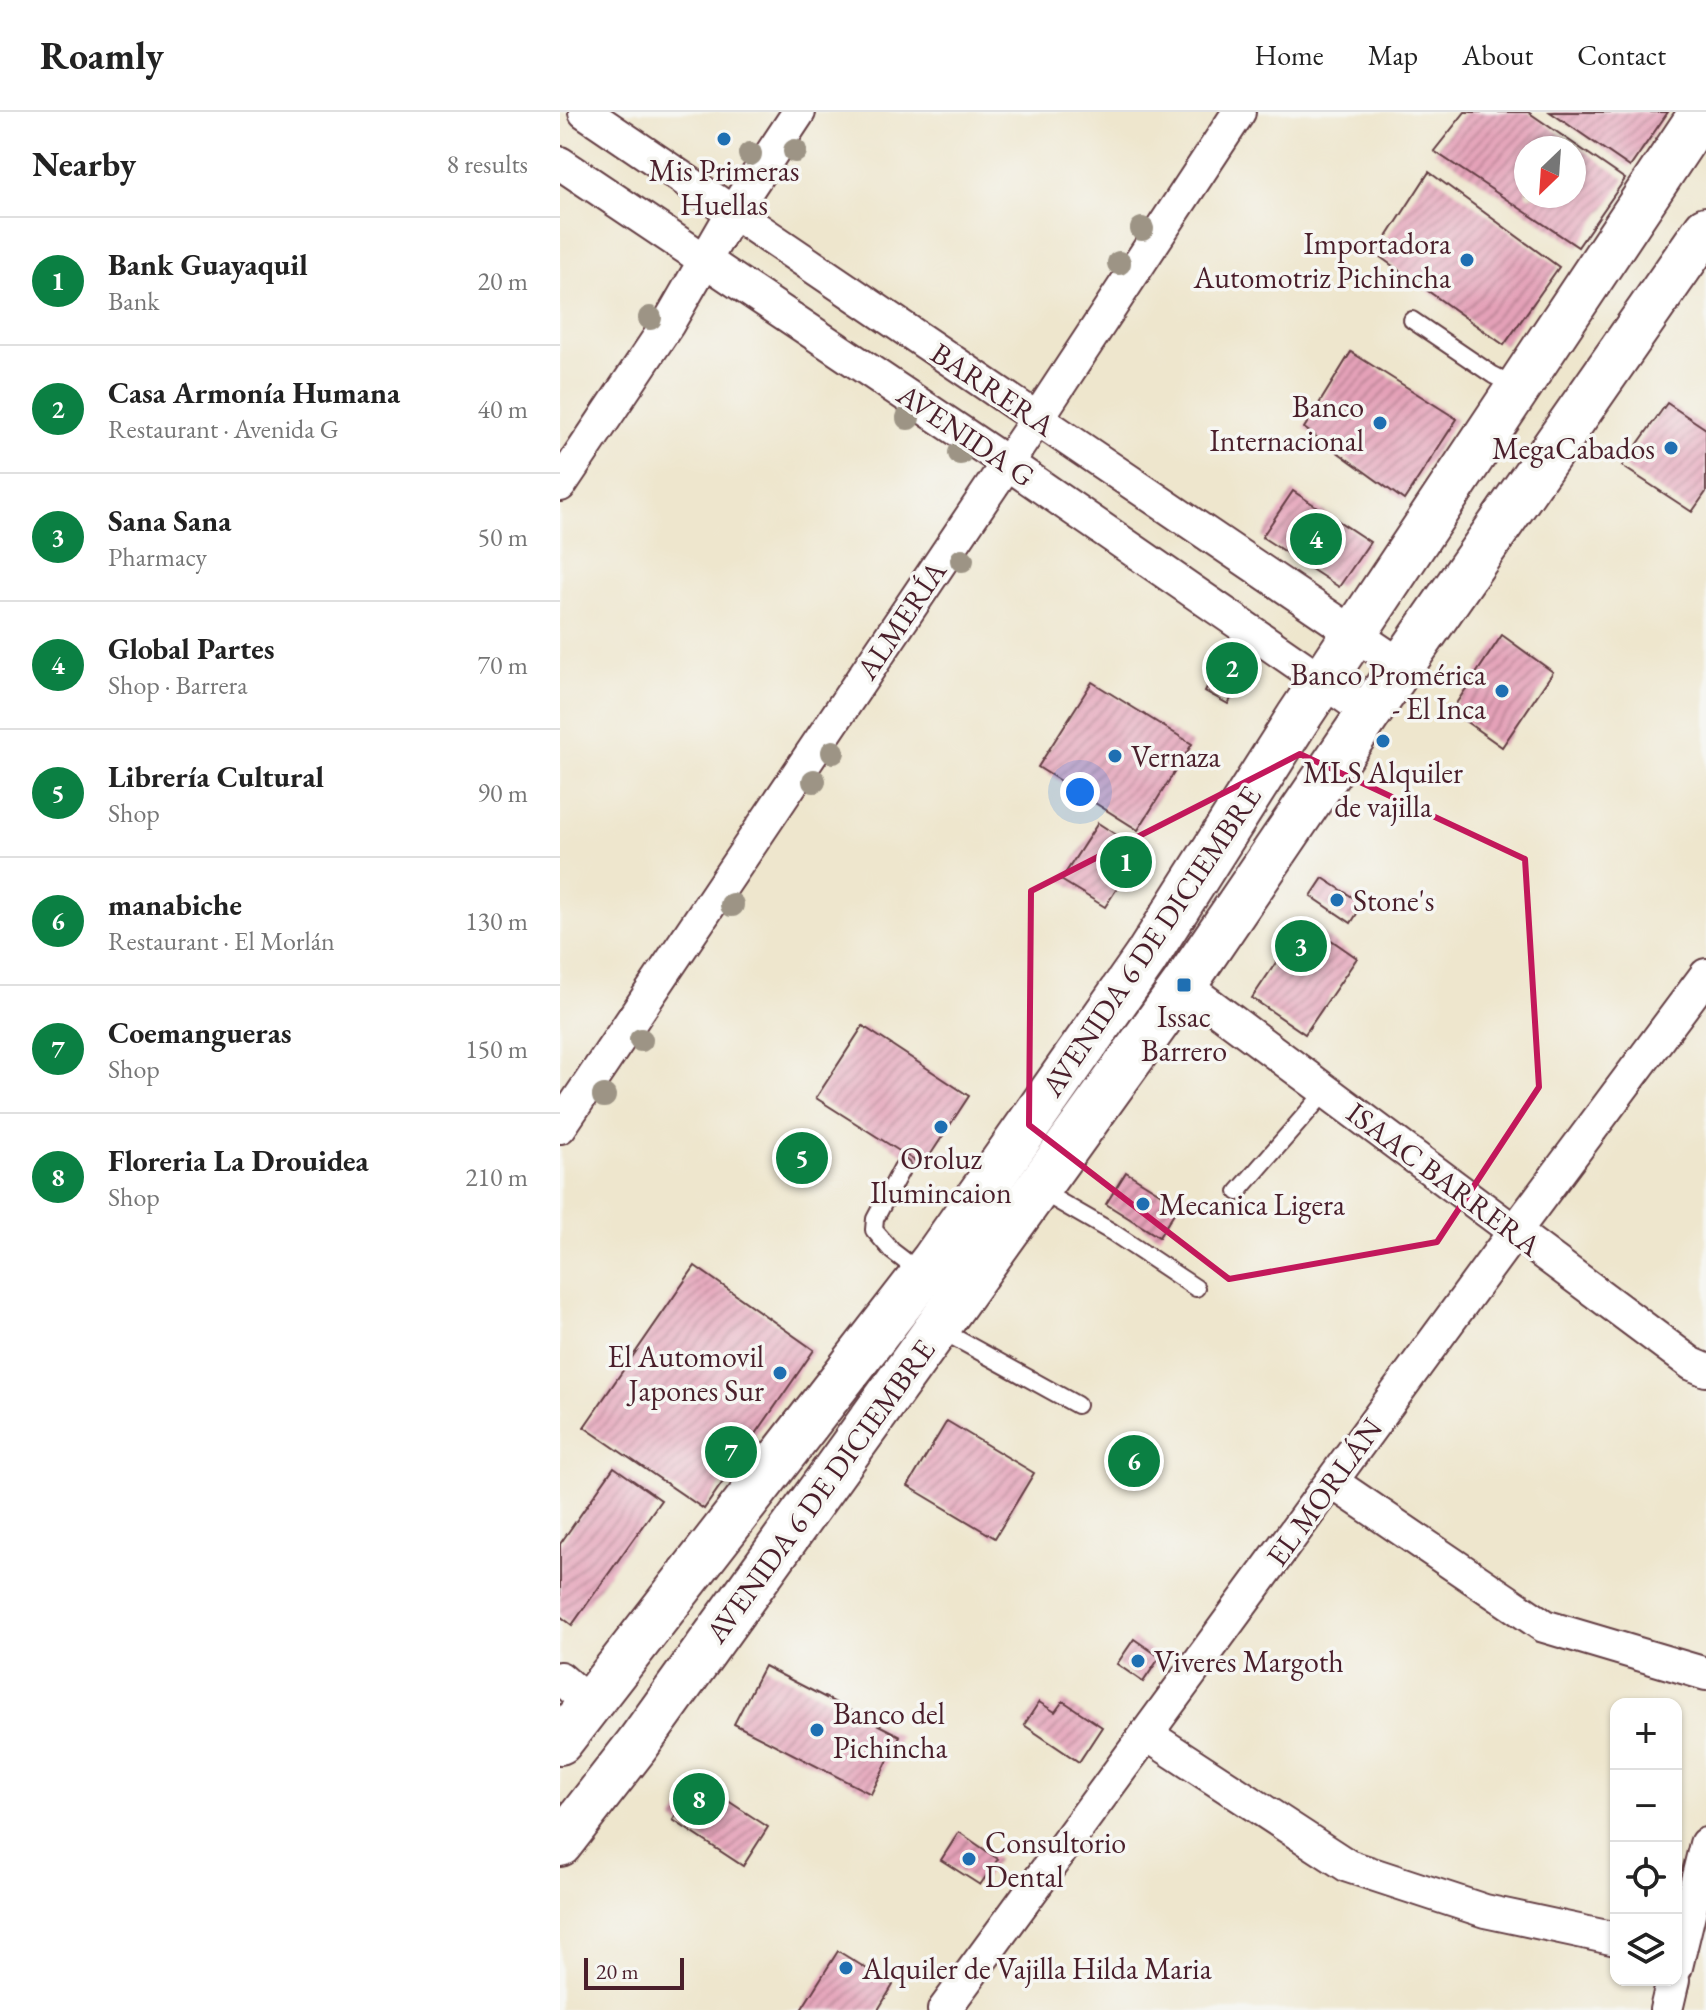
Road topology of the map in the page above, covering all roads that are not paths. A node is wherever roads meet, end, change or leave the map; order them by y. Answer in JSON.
{"nodes":[{"id":1,"x":585,"y":112,"type":"edge"},
{"id":2,"x":799,"y":112,"type":"edge"},
{"id":3,"x":1239,"y":112,"type":"edge"},
{"id":4,"x":1702,"y":112,"type":"edge"},
{"id":5,"x":560,"y":163,"type":"edge"},
{"id":6,"x":734,"y":210,"type":"junction"},
{"id":7,"x":1706,"y":229,"type":"edge"},
{"id":8,"x":704,"y":259,"type":"junction"},
{"id":9,"x":1412,"y":320,"type":"dead end"},
{"id":10,"x":1518,"y":388,"type":"junction"},
{"id":11,"x":1037,"y":419,"type":"junction"},
{"id":12,"x":1007,"y":463,"type":"junction"},
{"id":13,"x":560,"y":485,"type":"edge"},
{"id":14,"x":1355,"y":632,"type":"junction"},
{"id":15,"x":1402,"y":666,"type":"junction"},
{"id":16,"x":1323,"y":681,"type":"junction"},
{"id":17,"x":1369,"y":713,"type":"junction"},
{"id":18,"x":1706,"y":975,"type":"edge"},
{"id":19,"x":1184,"y":985,"type":"junction"},
{"id":20,"x":1326,"y":1091,"type":"junction"},
{"id":21,"x":560,"y":1127,"type":"edge"},
{"id":22,"x":902,"y":1168,"type":"dead end"},
{"id":23,"x":1038,"y":1189,"type":"junction"},
{"id":24,"x":1238,"y":1192,"type":"dead end"},
{"id":25,"x":1515,"y":1231,"type":"junction"},
{"id":26,"x":923,"y":1275,"type":"junction"},
{"id":27,"x":1196,"y":1288,"type":"dead end"},
{"id":28,"x":937,"y":1329,"type":"junction"},
{"id":29,"x":1706,"y":1370,"type":"edge"},
{"id":30,"x":1077,"y":1405,"type":"dead end"},
{"id":31,"x":1332,"y":1482,"type":"junction"},
{"id":32,"x":1706,"y":1674,"type":"edge"},
{"id":33,"x":575,"y":1692,"type":"edge"},
{"id":34,"x":1146,"y":1734,"type":"junction"},
{"id":35,"x":560,"y":1742,"type":"edge"},
{"id":36,"x":560,"y":1844,"type":"edge"},
{"id":37,"x":1706,"y":1844,"type":"edge"},
{"id":38,"x":1610,"y":1938,"type":"edge"},
{"id":39,"x":1682,"y":1962,"type":"edge"},
{"id":40,"x":1674,"y":1986,"type":"edge"},
{"id":41,"x":944,"y":2010,"type":"edge"},
{"id":42,"x":1666,"y":2010,"type":"edge"}],
"edges":[{"from":1,"to":6,"type":"street","name":"BARRERA"},
{"from":2,"to":6,"type":"street"},
{"from":3,"to":11,"type":"street","name":"ALMERÍA"},
{"from":4,"to":10,"type":"main road","name":"AVENIDA 6 DE DICIEMBRE"},
{"from":5,"to":8,"type":"street","name":"AVENIDA G"},
{"from":6,"to":8,"type":"street"},
{"from":6,"to":11,"type":"street","name":"BARRERA"},
{"from":7,"to":15,"type":"main road","name":"AVENIDA 6 DE DICIEMBRE"},
{"from":8,"to":12,"type":"street","name":"AVENIDA G"},
{"from":8,"to":13,"type":"street"},
{"from":9,"to":10,"type":"lane"},
{"from":10,"to":14,"type":"main road","name":"AVENIDA 6 DE DICIEMBRE"},
{"from":11,"to":12,"type":"street","name":"ALMERÍA"},
{"from":11,"to":14,"type":"street","name":"BARRERA"},
{"from":12,"to":16,"type":"street","name":"AVENIDA G"},
{"from":12,"to":21,"type":"street","name":"ALMERÍA"},
{"from":14,"to":15,"type":"street","name":"BARRERA"},
{"from":14,"to":16,"type":"main road","name":"AVENIDA 6 DE DICIEMBRE"},
{"from":15,"to":17,"type":"main road","name":"AVENIDA 6 DE DICIEMBRE"},
{"from":16,"to":17,"type":"street","name":"AVENIDA G"},
{"from":16,"to":26,"type":"main road","name":"AVENIDA 6 DE DICIEMBRE"},
{"from":17,"to":19,"type":"main road","name":"AVENIDA 6 DE DICIEMBRE"},
{"from":18,"to":25,"type":"street","name":"EL MORLÁN"},
{"from":19,"to":20,"type":"street","name":"ISAAC BARRERA"},
{"from":19,"to":23,"type":"main road","name":"AVENIDA 6 DE DICIEMBRE"},
{"from":20,"to":24,"type":"lane"},
{"from":20,"to":25,"type":"street","name":"ISAAC BARRERA"},
{"from":22,"to":26,"type":"lane"},
{"from":23,"to":27,"type":"lane"},
{"from":23,"to":28,"type":"main road","name":"AVENIDA 6 DE DICIEMBRE"},
{"from":25,"to":29,"type":"street","name":"ISAAC BARRERA"},
{"from":25,"to":31,"type":"street","name":"EL MORLÁN"},
{"from":26,"to":33,"type":"main road","name":"AVENIDA 6 DE DICIEMBRE"},
{"from":28,"to":30,"type":"lane"},
{"from":28,"to":36,"type":"main road","name":"AVENIDA 6 DE DICIEMBRE"},
{"from":31,"to":32,"type":"street"},
{"from":31,"to":34,"type":"street","name":"EL MORLÁN"},
{"from":33,"to":35,"type":"main road","name":"AVENIDA 6 DE DICIEMBRE"},
{"from":34,"to":38,"type":"street"},
{"from":34,"to":41,"type":"street","name":"EL MORLÁN"},
{"from":37,"to":39,"type":"street"},
{"from":40,"to":42,"type":"street"}]}
